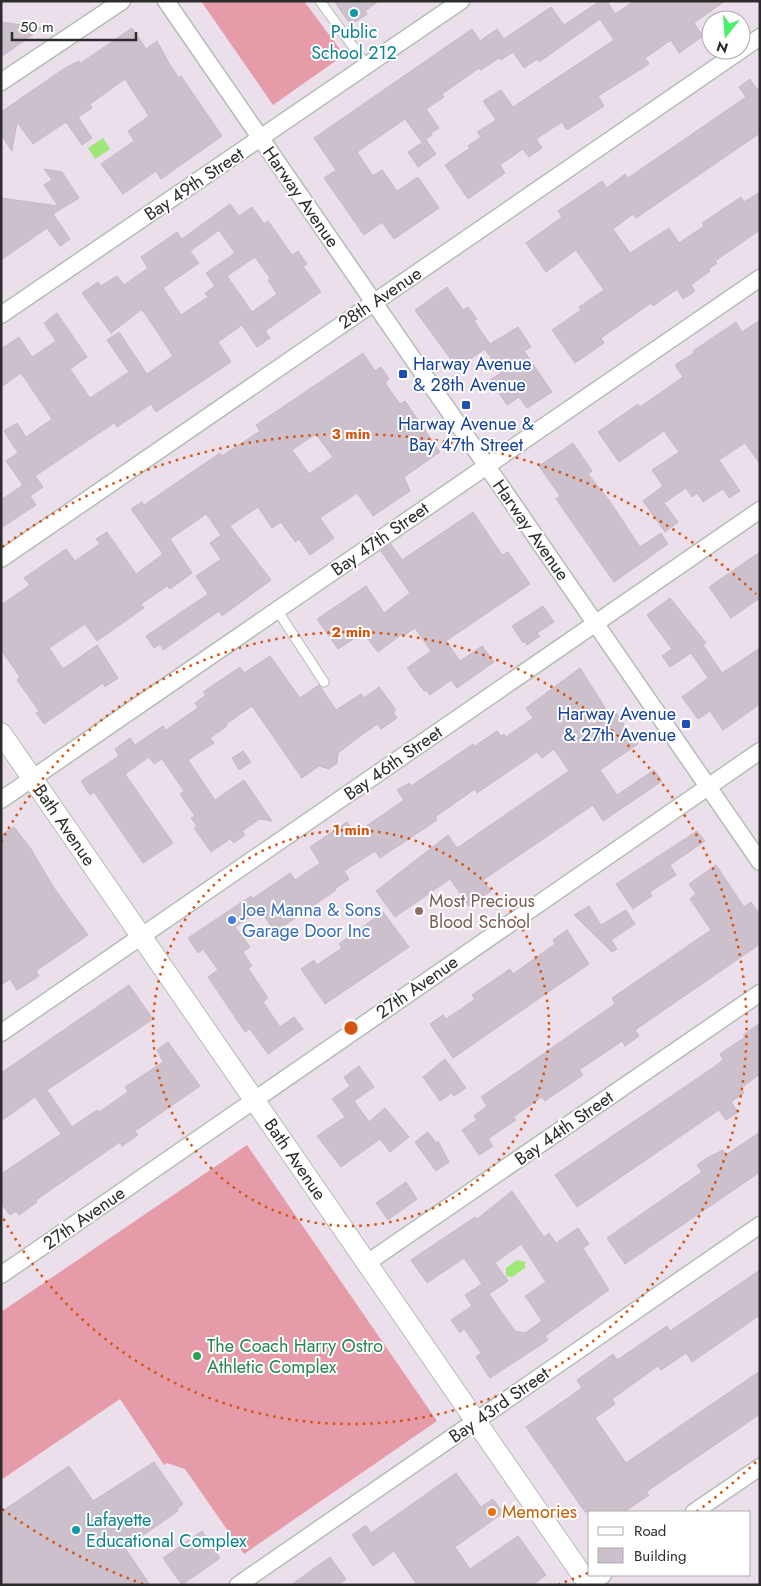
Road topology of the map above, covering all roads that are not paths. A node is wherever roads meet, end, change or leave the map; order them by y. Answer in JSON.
{"nodes":[{"id":1,"x":122,"y":1,"type":"edge"},
{"id":2,"x":166,"y":1,"type":"edge"},
{"id":3,"x":320,"y":1,"type":"edge"},
{"id":4,"x":461,"y":1,"type":"edge"},
{"id":5,"x":760,"y":37,"type":"edge"},
{"id":6,"x":366,"y":66,"type":"junction"},
{"id":7,"x":1,"y":82,"type":"edge"},
{"id":8,"x":261,"y":138,"type":"junction"},
{"id":9,"x":760,"y":278,"type":"edge"},
{"id":10,"x":374,"y":302,"type":"junction"},
{"id":11,"x":1,"y":315,"type":"edge"},
{"id":12,"x":486,"y":466,"type":"junction"},
{"id":13,"x":760,"y":510,"type":"edge"},
{"id":14,"x":1,"y":559,"type":"edge"},
{"id":15,"x":277,"y":610,"type":"junction"},
{"id":16,"x":595,"y":623,"type":"junction"},
{"id":17,"x":324,"y":682,"type":"dead end"},
{"id":18,"x":1,"y":733,"type":"edge"},
{"id":19,"x":760,"y":751,"type":"edge"},
{"id":20,"x":33,"y":779,"type":"junction"},
{"id":21,"x":708,"y":787,"type":"junction"},
{"id":22,"x":1,"y":800,"type":"edge"},
{"id":23,"x":760,"y":862,"type":"edge"},
{"id":24,"x":142,"y":936,"type":"junction"},
{"id":25,"x":760,"y":993,"type":"edge"},
{"id":26,"x":1,"y":1033,"type":"edge"},
{"id":27,"x":255,"y":1100,"type":"junction"},
{"id":28,"x":760,"y":1225,"type":"edge"},
{"id":29,"x":367,"y":1263,"type":"junction"},
{"id":30,"x":1,"y":1275,"type":"edge"},
{"id":31,"x":476,"y":1421,"type":"junction"},
{"id":32,"x":760,"y":1467,"type":"edge"},
{"id":33,"x":695,"y":1511,"type":"edge"},
{"id":34,"x":602,"y":1576,"type":"edge"},
{"id":35,"x":238,"y":1585,"type":"edge"},
{"id":36,"x":589,"y":1585,"type":"edge"}],
"edges":[{"from":1,"to":7,"type":"street"},
{"from":2,"to":8,"type":"street","name":"Harway Avenue"},
{"from":3,"to":6,"type":"lane"},
{"from":4,"to":6,"type":"street","name":"Bay 49th Street"},
{"from":5,"to":10,"type":"street","name":"28th Avenue"},
{"from":6,"to":8,"type":"street","name":"Bay 49th Street"},
{"from":8,"to":10,"type":"street","name":"Harway Avenue"},
{"from":8,"to":11,"type":"street","name":"Bay 49th Street"},
{"from":9,"to":12,"type":"street","name":"Bay 47th Street"},
{"from":10,"to":12,"type":"street","name":"Harway Avenue"},
{"from":10,"to":14,"type":"street","name":"28th Avenue"},
{"from":12,"to":15,"type":"street","name":"Bay 47th Street"},
{"from":12,"to":16,"type":"street","name":"Harway Avenue"},
{"from":13,"to":16,"type":"street","name":"Bay 46th Street"},
{"from":15,"to":17,"type":"lane"},
{"from":15,"to":20,"type":"street","name":"Bay 47th Street"},
{"from":16,"to":21,"type":"street","name":"Harway Avenue"},
{"from":16,"to":24,"type":"street","name":"Bay 46th Street"},
{"from":18,"to":20,"type":"street","name":"Bath Avenue"},
{"from":19,"to":21,"type":"street","name":"27th Avenue"},
{"from":20,"to":22,"type":"street","name":"Bay 47th Street"},
{"from":20,"to":24,"type":"street","name":"Bath Avenue"},
{"from":21,"to":23,"type":"street","name":"Harway Avenue"},
{"from":21,"to":27,"type":"street","name":"27th Avenue"},
{"from":24,"to":26,"type":"street","name":"Bay 46th Street"},
{"from":24,"to":27,"type":"street","name":"Bath Avenue"},
{"from":25,"to":29,"type":"street","name":"Bay 44th Street"},
{"from":27,"to":29,"type":"street","name":"Bath Avenue"},
{"from":27,"to":30,"type":"street","name":"27th Avenue"},
{"from":28,"to":31,"type":"street","name":"Bay 43rd Street"},
{"from":29,"to":31,"type":"street","name":"Bath Avenue"},
{"from":31,"to":35,"type":"street","name":"Bay 43rd Street"},
{"from":31,"to":36,"type":"street","name":"Bath Avenue"},
{"from":32,"to":33,"type":"street"},
{"from":34,"to":36,"type":"street"}]}
